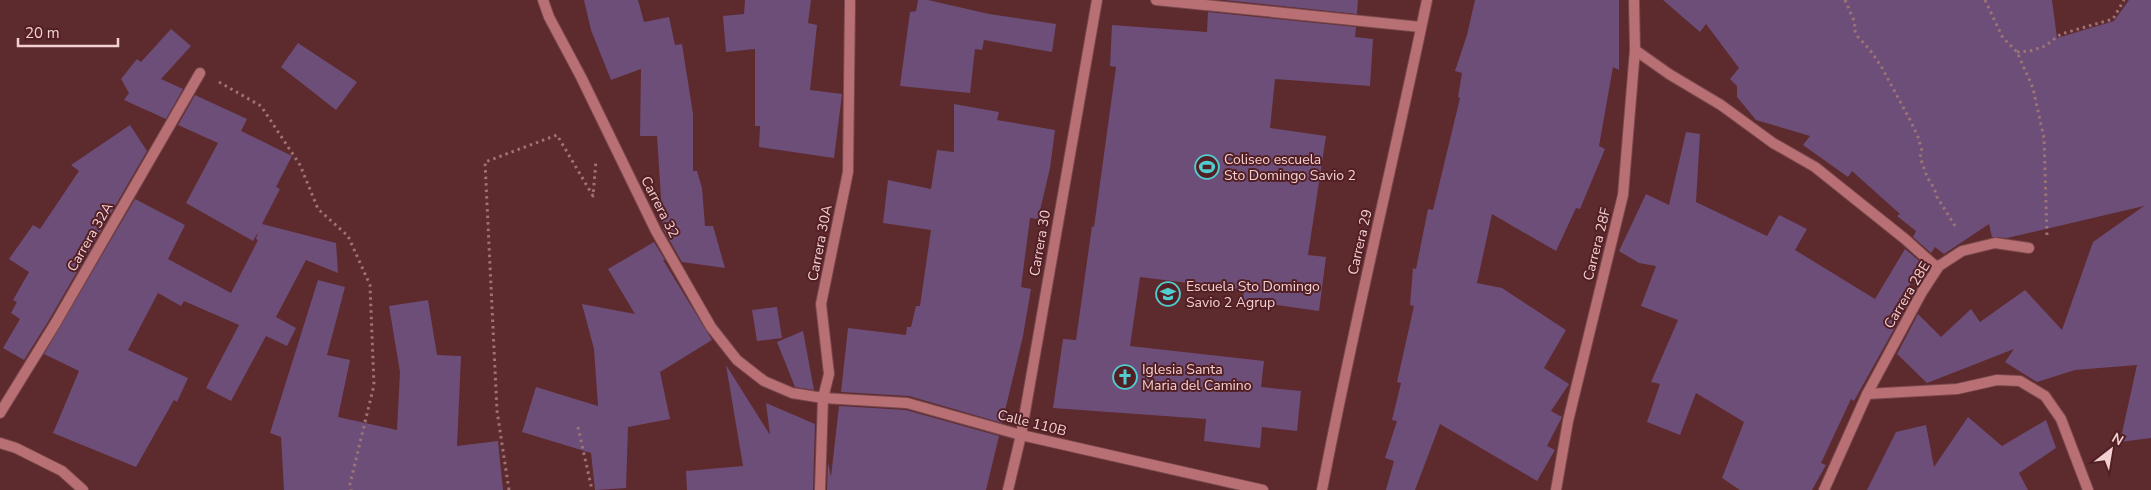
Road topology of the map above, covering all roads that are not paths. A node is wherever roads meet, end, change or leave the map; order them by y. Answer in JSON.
{"nodes":[{"id":1,"x":543,"y":0,"type":"edge"},
{"id":2,"x":850,"y":0,"type":"edge"},
{"id":3,"x":1097,"y":0,"type":"edge"},
{"id":4,"x":1156,"y":0,"type":"edge"},
{"id":5,"x":1427,"y":0,"type":"edge"},
{"id":6,"x":1634,"y":0,"type":"edge"},
{"id":7,"x":1421,"y":27,"type":"junction"},
{"id":8,"x":1635,"y":50,"type":"junction"},
{"id":9,"x":200,"y":72,"type":"road end"},
{"id":10,"x":2028,"y":248,"type":"road end"},
{"id":11,"x":1939,"y":266,"type":"junction"},
{"id":12,"x":792,"y":393,"type":"joint"},
{"id":13,"x":1867,"y":394,"type":"junction"},
{"id":14,"x":823,"y":398,"type":"junction"},
{"id":15,"x":0,"y":413,"type":"edge"},
{"id":16,"x":1021,"y":435,"type":"junction"},
{"id":17,"x":0,"y":443,"type":"edge"},
{"id":18,"x":83,"y":490,"type":"edge"},
{"id":19,"x":820,"y":490,"type":"edge"},
{"id":20,"x":1008,"y":490,"type":"edge"},
{"id":21,"x":1263,"y":490,"type":"edge"},
{"id":22,"x":1322,"y":490,"type":"edge"},
{"id":23,"x":1556,"y":490,"type":"edge"},
{"id":24,"x":1824,"y":490,"type":"edge"},
{"id":25,"x":2088,"y":490,"type":"edge"}],
"edges":[{"from":1,"to":12,"type":"street","name":"Carrera 32"},
{"from":2,"to":14,"type":"street","name":"Carrera 30A"},
{"from":3,"to":16,"type":"street","name":"Carrera 30"},
{"from":4,"to":7,"type":"street"},
{"from":5,"to":7,"type":"street","name":"Carrera 29"},
{"from":6,"to":8,"type":"street","name":"Carrera 28F"},
{"from":7,"to":22,"type":"street","name":"Carrera 29"},
{"from":8,"to":11,"type":"street"},
{"from":8,"to":23,"type":"street","name":"Carrera 28F"},
{"from":9,"to":15,"type":"street","name":"Carrera 32A"},
{"from":10,"to":11,"type":"street","name":"Carrera 28E"},
{"from":11,"to":13,"type":"street","name":"Carrera 28E"},
{"from":12,"to":14,"type":"street","name":"Calle 110B"},
{"from":13,"to":24,"type":"street","name":"Carrera 28E"},
{"from":13,"to":25,"type":"street"},
{"from":14,"to":16,"type":"street","name":"Calle 110B"},
{"from":14,"to":19,"type":"street","name":"Carrera 30A"},
{"from":16,"to":20,"type":"street","name":"Carrera 30"},
{"from":16,"to":21,"type":"street","name":"Calle 110B"},
{"from":17,"to":18,"type":"street"}]}
